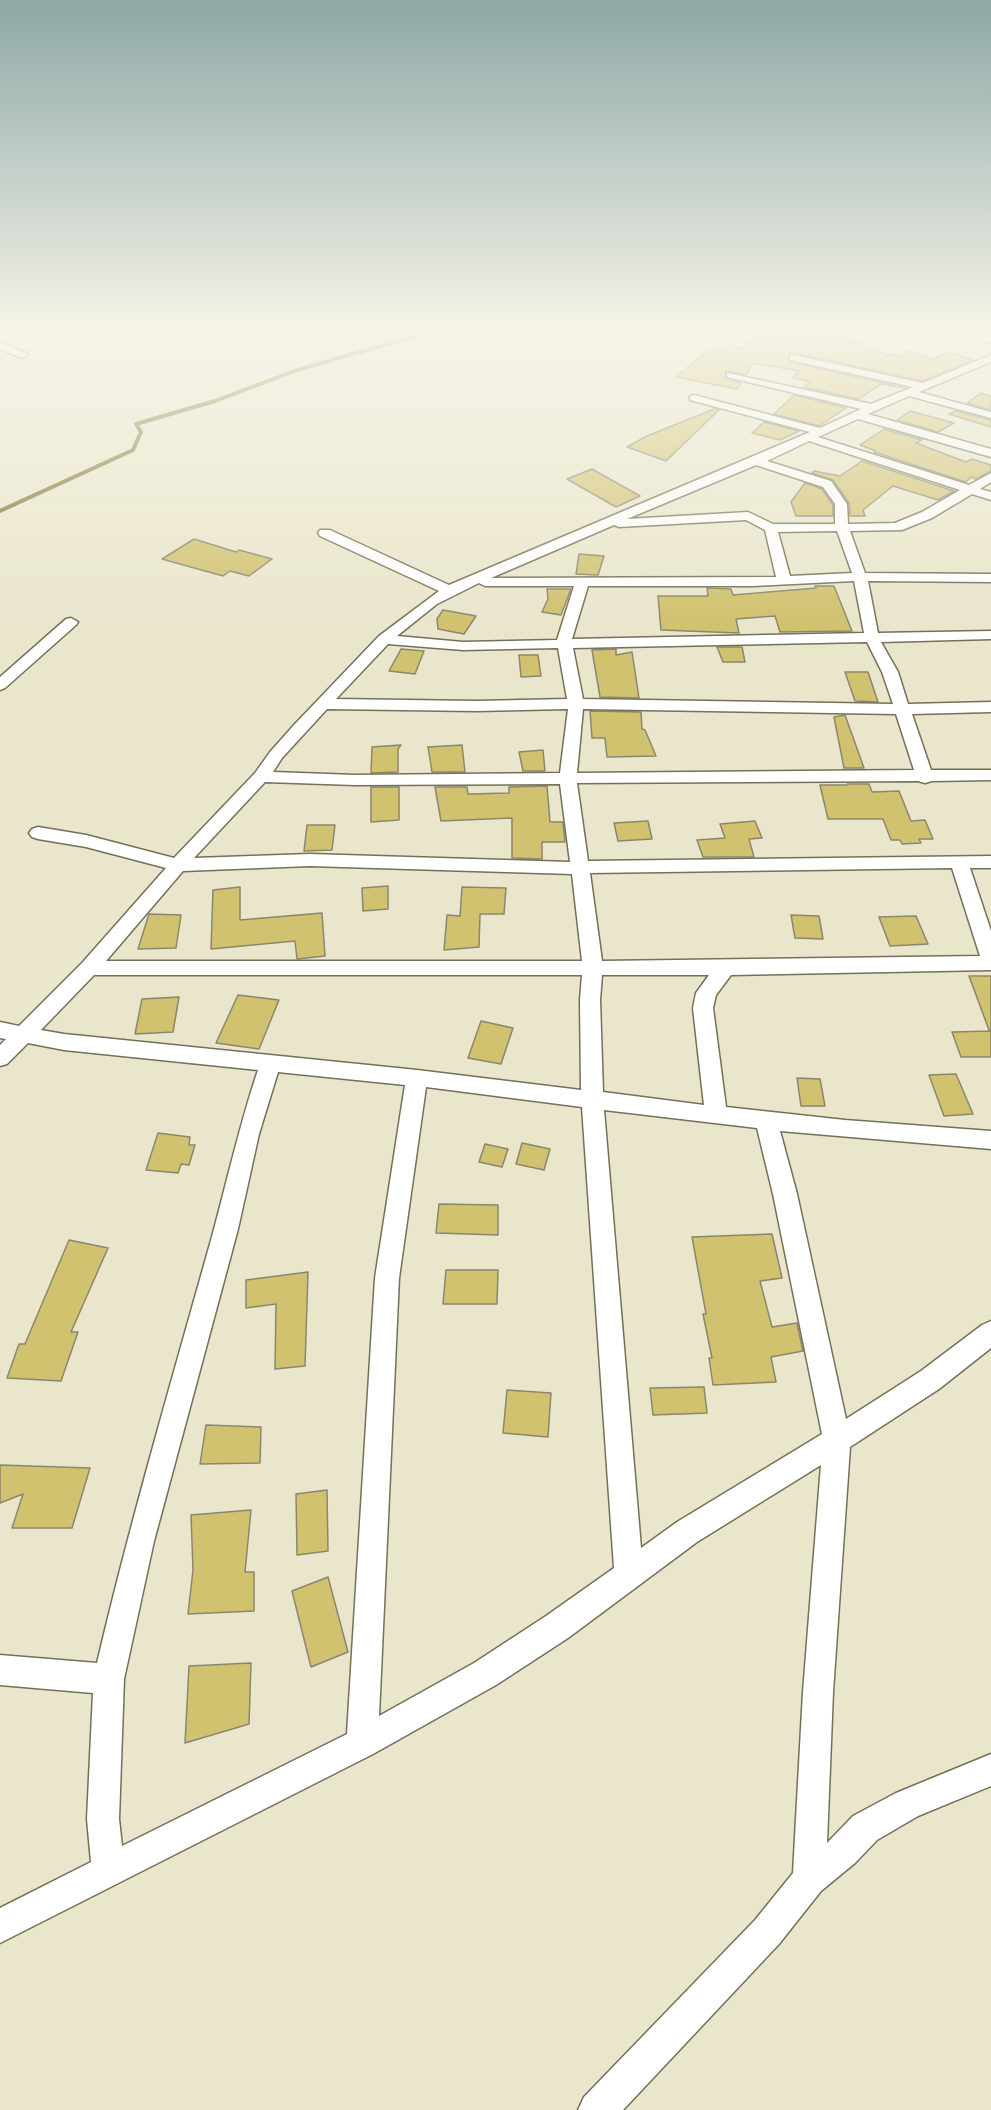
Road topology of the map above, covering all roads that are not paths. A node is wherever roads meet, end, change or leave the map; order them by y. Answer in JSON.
{"nodes":[{"id":1,"x":786,"y":425,"type":"edge"},
{"id":2,"x":833,"y":425,"type":"edge"},
{"id":3,"x":908,"y":425,"type":"edge"},
{"id":4,"x":814,"y":434,"type":"junction"},
{"id":5,"x":991,"y":453,"type":"edge"},
{"id":6,"x":756,"y":461,"type":"junction"},
{"id":7,"x":991,"y":477,"type":"edge"},
{"id":8,"x":969,"y":490,"type":"junction"},
{"id":9,"x":991,"y":496,"type":"edge"},
{"id":10,"x":604,"y":524,"type":"junction"},
{"id":11,"x":842,"y":527,"type":"junction"},
{"id":12,"x":771,"y":528,"type":"junction"},
{"id":13,"x":325,"y":533,"type":"dead end"},
{"id":14,"x":860,"y":577,"type":"junction"},
{"id":15,"x":991,"y":578,"type":"edge"},
{"id":16,"x":472,"y":581,"type":"junction"},
{"id":17,"x":784,"y":581,"type":"junction"},
{"id":18,"x":582,"y":582,"type":"junction"},
{"id":19,"x":450,"y":591,"type":"junction"},
{"id":20,"x":71,"y":622,"type":"dead end"},
{"id":21,"x":991,"y":635,"type":"edge"},
{"id":22,"x":872,"y":638,"type":"junction"},
{"id":23,"x":384,"y":639,"type":"junction"},
{"id":24,"x":564,"y":642,"type":"junction"},
{"id":25,"x":0,"y":685,"type":"edge"},
{"id":26,"x":324,"y":704,"type":"junction"},
{"id":27,"x":576,"y":704,"type":"junction"},
{"id":28,"x":991,"y":707,"type":"edge"},
{"id":29,"x":903,"y":709,"type":"junction"},
{"id":30,"x":991,"y":776,"type":"edge"},
{"id":31,"x":261,"y":777,"type":"junction"},
{"id":32,"x":568,"y":777,"type":"junction"},
{"id":33,"x":925,"y":778,"type":"junction"},
{"id":34,"x":38,"y":833,"type":"dead end"},
{"id":35,"x":959,"y":862,"type":"junction"},
{"id":36,"x":991,"y":862,"type":"edge"},
{"id":37,"x":178,"y":865,"type":"junction"},
{"id":38,"x":578,"y":867,"type":"junction"},
{"id":39,"x":991,"y":962,"type":"edge"},
{"id":40,"x":89,"y":968,"type":"junction"},
{"id":41,"x":592,"y":968,"type":"junction"},
{"id":42,"x":726,"y":968,"type":"junction"},
{"id":43,"x":0,"y":1030,"type":"edge"},
{"id":44,"x":25,"y":1035,"type":"junction"},
{"id":45,"x":0,"y":1058,"type":"edge"},
{"id":46,"x":270,"y":1064,"type":"junction"},
{"id":47,"x":417,"y":1078,"type":"junction"},
{"id":48,"x":592,"y":1100,"type":"junction"},
{"id":49,"x":716,"y":1115,"type":"junction"},
{"id":50,"x":766,"y":1120,"type":"junction"},
{"id":51,"x":991,"y":1140,"type":"edge"},
{"id":52,"x":991,"y":1333,"type":"edge"},
{"id":53,"x":837,"y":1440,"type":"junction"},
{"id":54,"x":629,"y":1574,"type":"junction"},
{"id":55,"x":0,"y":1670,"type":"edge"},
{"id":56,"x":109,"y":1679,"type":"junction"},
{"id":57,"x":362,"y":1743,"type":"junction"},
{"id":58,"x":991,"y":1770,"type":"edge"},
{"id":59,"x":108,"y":1869,"type":"junction"},
{"id":60,"x":809,"y":1879,"type":"junction"},
{"id":61,"x":0,"y":1926,"type":"edge"},
{"id":62,"x":597,"y":2110,"type":"edge"}],
"edges":[{"from":1,"to":4,"type":"street"},
{"from":2,"to":4,"type":"street"},
{"from":3,"to":5,"type":"street"},
{"from":4,"to":6,"type":"street"},
{"from":4,"to":8,"type":"street"},
{"from":6,"to":10,"type":"street"},
{"from":6,"to":11,"type":"street"},
{"from":7,"to":8,"type":"street"},
{"from":8,"to":9,"type":"street"},
{"from":8,"to":11,"type":"street"},
{"from":10,"to":12,"type":"street"},
{"from":10,"to":16,"type":"street"},
{"from":11,"to":12,"type":"street"},
{"from":11,"to":14,"type":"street"},
{"from":12,"to":17,"type":"street"},
{"from":13,"to":19,"type":"street"},
{"from":14,"to":15,"type":"street"},
{"from":14,"to":17,"type":"street"},
{"from":14,"to":22,"type":"street"},
{"from":16,"to":18,"type":"street"},
{"from":16,"to":19,"type":"street"},
{"from":17,"to":18,"type":"street"},
{"from":18,"to":24,"type":"street"},
{"from":19,"to":23,"type":"street"},
{"from":20,"to":25,"type":"street"},
{"from":21,"to":22,"type":"street"},
{"from":22,"to":24,"type":"street"},
{"from":22,"to":29,"type":"street"},
{"from":23,"to":24,"type":"street"},
{"from":23,"to":26,"type":"street"},
{"from":24,"to":27,"type":"street"},
{"from":26,"to":27,"type":"street"},
{"from":26,"to":31,"type":"street"},
{"from":27,"to":29,"type":"street"},
{"from":27,"to":32,"type":"street"},
{"from":28,"to":29,"type":"street"},
{"from":29,"to":33,"type":"street"},
{"from":30,"to":33,"type":"street"},
{"from":31,"to":32,"type":"street"},
{"from":31,"to":37,"type":"street"},
{"from":32,"to":33,"type":"street"},
{"from":32,"to":38,"type":"street"},
{"from":34,"to":37,"type":"street"},
{"from":35,"to":36,"type":"street"},
{"from":35,"to":38,"type":"street"},
{"from":35,"to":39,"type":"street"},
{"from":37,"to":38,"type":"street"},
{"from":37,"to":40,"type":"street"},
{"from":38,"to":41,"type":"street"},
{"from":39,"to":42,"type":"street"},
{"from":40,"to":41,"type":"street"},
{"from":40,"to":44,"type":"street"},
{"from":41,"to":42,"type":"street"},
{"from":41,"to":48,"type":"street"},
{"from":42,"to":49,"type":"street"},
{"from":43,"to":44,"type":"street"},
{"from":44,"to":45,"type":"street"},
{"from":44,"to":46,"type":"street"},
{"from":46,"to":47,"type":"street"},
{"from":46,"to":56,"type":"street"},
{"from":47,"to":48,"type":"street"},
{"from":47,"to":57,"type":"street"},
{"from":48,"to":49,"type":"street"},
{"from":48,"to":54,"type":"street"},
{"from":49,"to":50,"type":"street"},
{"from":50,"to":51,"type":"street"},
{"from":50,"to":53,"type":"street"},
{"from":52,"to":53,"type":"street"},
{"from":53,"to":54,"type":"street"},
{"from":53,"to":60,"type":"street"},
{"from":54,"to":57,"type":"street"},
{"from":55,"to":56,"type":"street"},
{"from":56,"to":59,"type":"street"},
{"from":57,"to":59,"type":"street"},
{"from":58,"to":60,"type":"street"},
{"from":59,"to":61,"type":"street"},
{"from":60,"to":62,"type":"street"}]}
